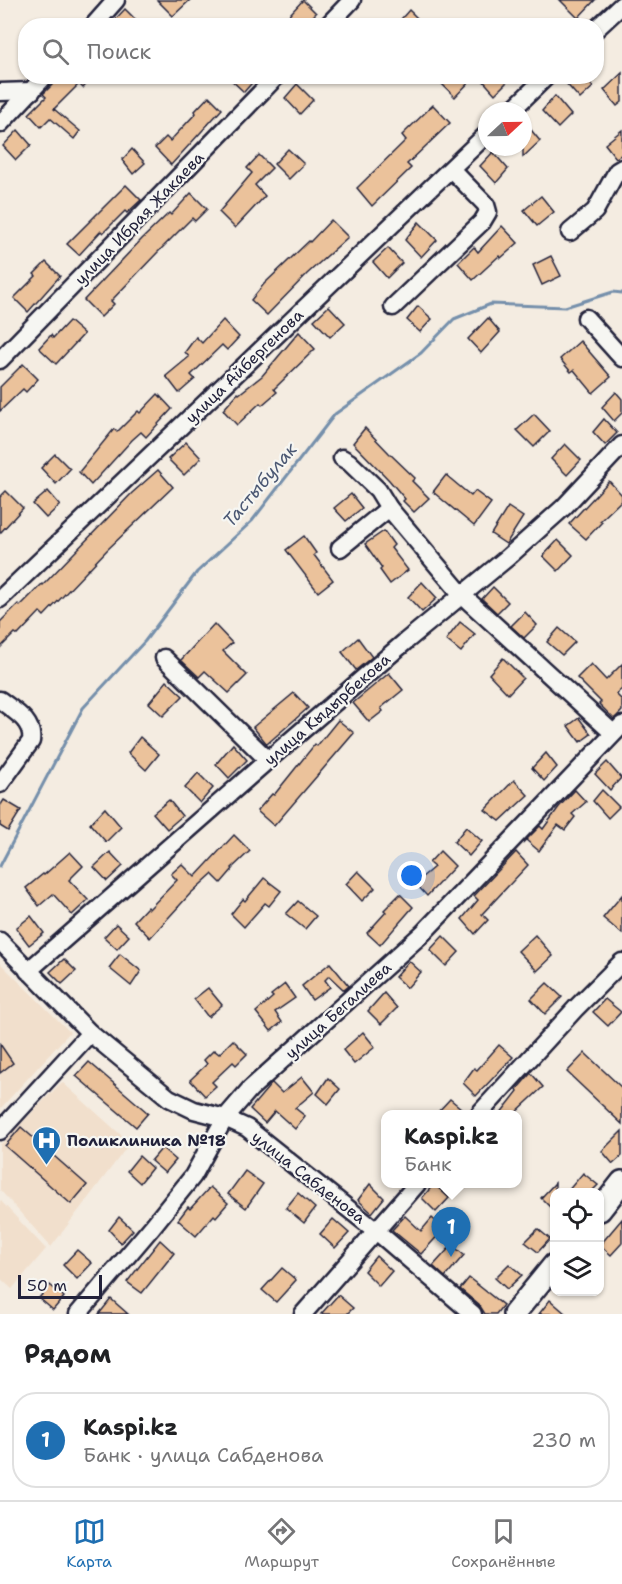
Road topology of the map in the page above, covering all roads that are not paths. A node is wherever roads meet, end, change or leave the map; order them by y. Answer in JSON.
{"nodes":[{"id":1,"x":116,"y":0,"type":"edge"},
{"id":2,"x":352,"y":0,"type":"edge"},
{"id":3,"x":622,"y":5,"type":"edge"},
{"id":4,"x":100,"y":18,"type":"edge"},
{"id":5,"x":335,"y":18,"type":"edge"},
{"id":6,"x":604,"y":22,"type":"edge"},
{"id":7,"x":38,"y":84,"type":"edge"},
{"id":8,"x":269,"y":84,"type":"edge"},
{"id":9,"x":539,"y":84,"type":"edge"},
{"id":10,"x":32,"y":91,"type":"junction"},
{"id":11,"x":0,"y":92,"type":"edge"},
{"id":12,"x":520,"y":102,"type":"edge"},
{"id":13,"x":0,"y":124,"type":"edge"},
{"id":14,"x":478,"y":143,"type":"edge"},
{"id":15,"x":622,"y":168,"type":"edge"},
{"id":16,"x":451,"y":169,"type":"junction"},
{"id":17,"x":570,"y":232,"type":"dead end"},
{"id":18,"x":393,"y":307,"type":"dead end"},
{"id":19,"x":586,"y":318,"type":"dead end"},
{"id":20,"x":622,"y":358,"type":"edge"},
{"id":21,"x":0,"y":360,"type":"edge"},
{"id":22,"x":622,"y":445,"type":"edge"},
{"id":23,"x":342,"y":458,"type":"dead end"},
{"id":24,"x":389,"y":508,"type":"junction"},
{"id":25,"x":340,"y":548,"type":"dead end"},
{"id":26,"x":463,"y":596,"type":"junction"},
{"id":27,"x":0,"y":599,"type":"edge"},
{"id":28,"x":164,"y":658,"type":"dead end"},
{"id":29,"x":0,"y":700,"type":"edge"},
{"id":30,"x":618,"y":729,"type":"edge"},
{"id":31,"x":268,"y":759,"type":"junction"},
{"id":32,"x":0,"y":784,"type":"edge"},
{"id":33,"x":0,"y":942,"type":"edge"},
{"id":34,"x":622,"y":962,"type":"edge"},
{"id":35,"x":28,"y":970,"type":"junction"},
{"id":36,"x":90,"y":1033,"type":"junction"},
{"id":37,"x":483,"y":1110,"type":"edge"},
{"id":38,"x":225,"y":1118,"type":"junction"},
{"id":39,"x":0,"y":1131,"type":"edge"},
{"id":40,"x":622,"y":1182,"type":"edge"},
{"id":41,"x":413,"y":1188,"type":"edge"},
{"id":42,"x":604,"y":1205,"type":"edge"},
{"id":43,"x":375,"y":1230,"type":"junction"},
{"id":44,"x":550,"y":1271,"type":"edge"},
{"id":45,"x":78,"y":1314,"type":"edge"},
{"id":46,"x":303,"y":1314,"type":"edge"},
{"id":47,"x":473,"y":1314,"type":"edge"},
{"id":48,"x":514,"y":1314,"type":"edge"}],
"edges":[{"from":1,"to":4,"type":"street"},
{"from":2,"to":5,"type":"street"},
{"from":3,"to":6,"type":"street"},
{"from":7,"to":10,"type":"street"},
{"from":8,"to":21,"type":"street","name":"улица Ибрая Жакаева"},
{"from":9,"to":12,"type":"street"},
{"from":10,"to":11,"type":"street"},
{"from":10,"to":13,"type":"street"},
{"from":14,"to":16,"type":"street","name":"улица Айбергенова"},
{"from":15,"to":17,"type":"street"},
{"from":16,"to":18,"type":"street"},
{"from":16,"to":27,"type":"street","name":"улица Айбергенова"},
{"from":19,"to":20,"type":"street"},
{"from":22,"to":26,"type":"street","name":"улица Кыдырбекова"},
{"from":23,"to":24,"type":"street"},
{"from":24,"to":25,"type":"street"},
{"from":24,"to":26,"type":"street"},
{"from":26,"to":30,"type":"street"},
{"from":26,"to":31,"type":"street","name":"улица Кыдырбекова"},
{"from":28,"to":31,"type":"street"},
{"from":29,"to":32,"type":"street"},
{"from":30,"to":38,"type":"street","name":"улица Бегалиева"},
{"from":31,"to":35,"type":"street","name":"улица Кыдырбекова"},
{"from":33,"to":35,"type":"street","name":"улица Сабденова"},
{"from":34,"to":37,"type":"street"},
{"from":35,"to":36,"type":"street","name":"улица Сабденова"},
{"from":36,"to":38,"type":"street","name":"улица Сабденова"},
{"from":36,"to":39,"type":"street"},
{"from":38,"to":43,"type":"street","name":"улица Сабденова"},
{"from":38,"to":45,"type":"street","name":"улица Бегалиева"},
{"from":40,"to":42,"type":"main road"},
{"from":41,"to":43,"type":"street"},
{"from":43,"to":46,"type":"street"},
{"from":43,"to":47,"type":"street","name":"улица Сабденова"},
{"from":44,"to":48,"type":"main road"}]}
